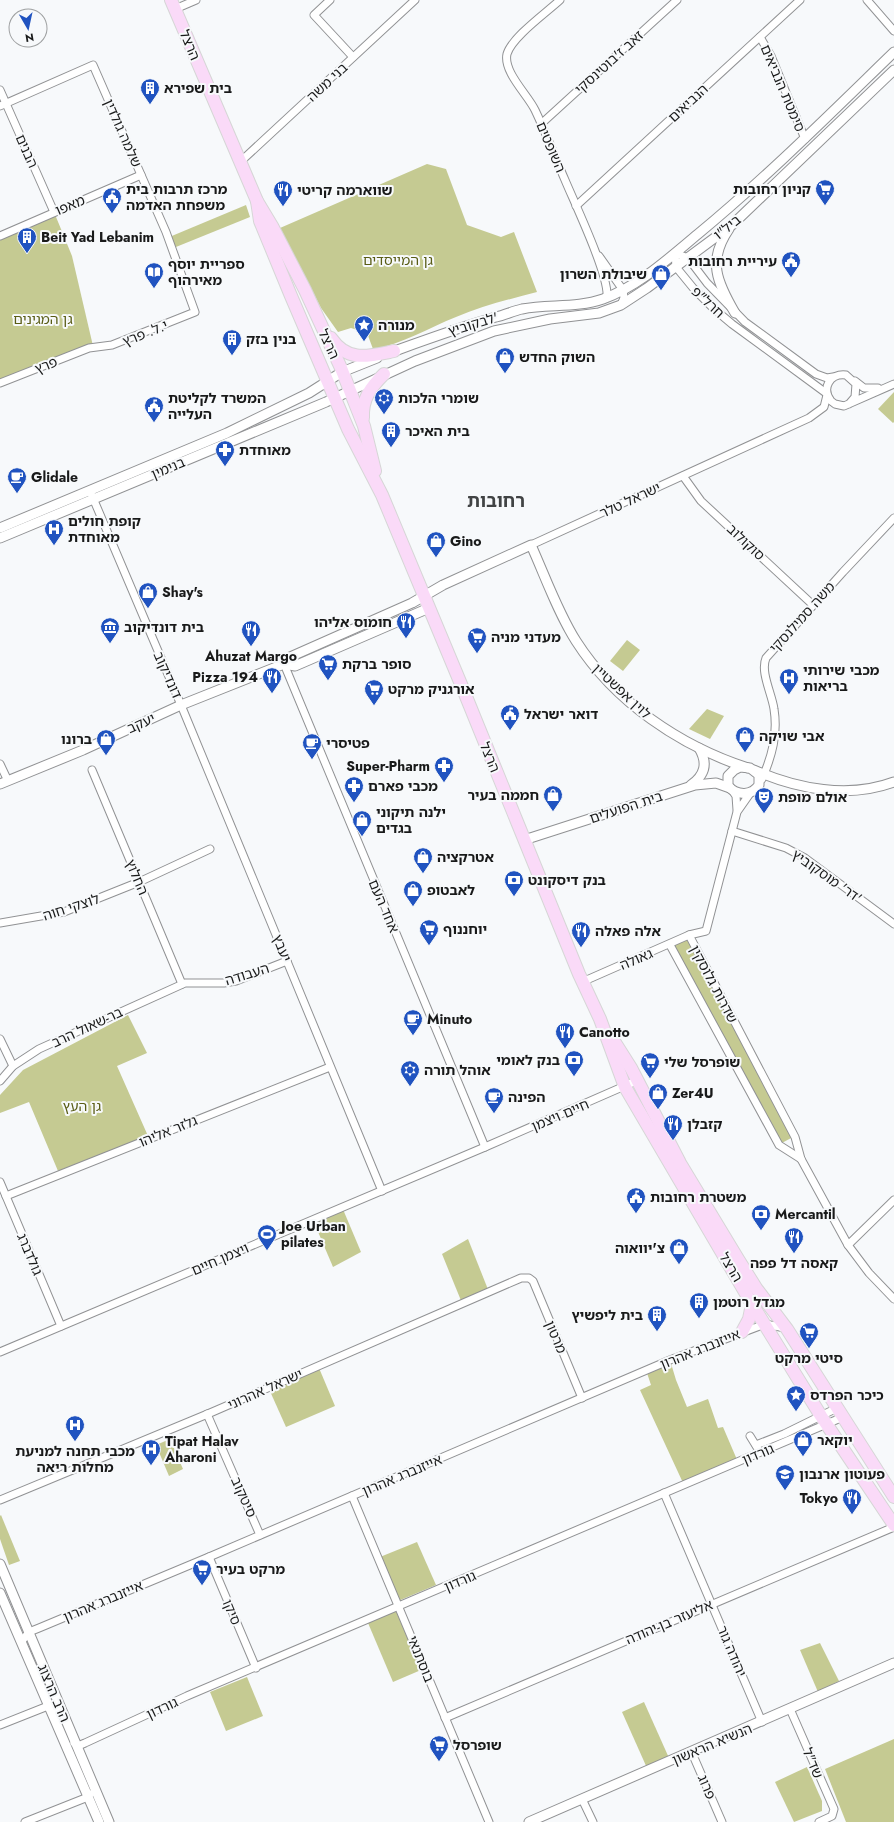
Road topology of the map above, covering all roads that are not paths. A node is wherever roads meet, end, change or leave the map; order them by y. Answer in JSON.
{"nodes":[{"id":1,"x":196,"y":0,"type":"edge"},
{"id":2,"x":330,"y":0,"type":"edge"},
{"id":3,"x":415,"y":0,"type":"edge"},
{"id":4,"x":560,"y":0,"type":"edge"},
{"id":5,"x":677,"y":0,"type":"edge"},
{"id":6,"x":800,"y":0,"type":"edge"},
{"id":7,"x":866,"y":0,"type":"edge"},
{"id":8,"x":173,"y":5,"type":"edge"},
{"id":9,"x":894,"y":32,"type":"edge"},
{"id":10,"x":760,"y":37,"type":"junction"},
{"id":11,"x":894,"y":52,"type":"edge"},
{"id":12,"x":353,"y":57,"type":"junction"},
{"id":13,"x":894,"y":70,"type":"edge"},
{"id":14,"x":0,"y":90,"type":"edge"},
{"id":15,"x":3,"y":104,"type":"edge"},
{"id":16,"x":541,"y":124,"type":"junction"},
{"id":17,"x":805,"y":139,"type":"junction"},
{"id":18,"x":240,"y":163,"type":"junction"},
{"id":19,"x":141,"y":175,"type":"junction"},
{"id":20,"x":257,"y":201,"type":"junction"},
{"id":21,"x":576,"y":206,"type":"junction"},
{"id":22,"x":54,"y":212,"type":"junction"},
{"id":23,"x":732,"y":224,"type":"junction"},
{"id":24,"x":0,"y":236,"type":"edge"},
{"id":25,"x":594,"y":250,"type":"junction"},
{"id":26,"x":675,"y":253,"type":"junction"},
{"id":27,"x":688,"y":258,"type":"junction"},
{"id":28,"x":676,"y":267,"type":"junction"},
{"id":29,"x":623,"y":290,"type":"junction"},
{"id":30,"x":607,"y":297,"type":"junction"},
{"id":31,"x":621,"y":306,"type":"junction"},
{"id":32,"x":195,"y":312,"type":"joint"},
{"id":33,"x":735,"y":313,"type":"junction"},
{"id":34,"x":318,"y":318,"type":"junction"},
{"id":35,"x":93,"y":346,"type":"joint"},
{"id":36,"x":394,"y":351,"type":"junction"},
{"id":37,"x":342,"y":372,"type":"junction"},
{"id":38,"x":384,"y":374,"type":"junction"},
{"id":39,"x":833,"y":377,"type":"junction"},
{"id":40,"x":327,"y":380,"type":"junction"},
{"id":41,"x":854,"y":380,"type":"junction"},
{"id":42,"x":0,"y":383,"type":"edge"},
{"id":43,"x":894,"y":384,"type":"edge"},
{"id":44,"x":884,"y":388,"type":"junction"},
{"id":45,"x":349,"y":390,"type":"junction"},
{"id":46,"x":827,"y":394,"type":"junction"},
{"id":47,"x":335,"y":397,"type":"junction"},
{"id":48,"x":849,"y":404,"type":"junction"},
{"id":49,"x":364,"y":426,"type":"junction"},
{"id":50,"x":683,"y":476,"type":"junction"},
{"id":51,"x":92,"y":494,"type":"junction"},
{"id":52,"x":382,"y":495,"type":"junction"},
{"id":53,"x":894,"y":518,"type":"edge"},
{"id":54,"x":0,"y":528,"type":"edge"},
{"id":55,"x":0,"y":538,"type":"edge"},
{"id":56,"x":531,"y":545,"type":"junction"},
{"id":57,"x":427,"y":602,"type":"junction"},
{"id":58,"x":813,"y":605,"type":"junction"},
{"id":59,"x":284,"y":664,"type":"junction"},
{"id":60,"x":181,"y":705,"type":"junction"},
{"id":61,"x":699,"y":748,"type":"junction"},
{"id":62,"x":0,"y":764,"type":"edge"},
{"id":63,"x":751,"y":769,"type":"junction"},
{"id":64,"x":92,"y":770,"type":"dead end"},
{"id":65,"x":894,"y":782,"type":"edge"},
{"id":66,"x":4,"y":783,"type":"edge"},
{"id":67,"x":786,"y":783,"type":"junction"},
{"id":68,"x":758,"y":785,"type":"junction"},
{"id":69,"x":688,"y":787,"type":"junction"},
{"id":70,"x":731,"y":789,"type":"junction"},
{"id":71,"x":737,"y":812,"type":"junction"},
{"id":72,"x":732,"y":831,"type":"junction"},
{"id":73,"x":524,"y":840,"type":"junction"},
{"id":74,"x":210,"y":849,"type":"dead end"},
{"id":75,"x":139,"y":882,"type":"junction"},
{"id":76,"x":0,"y":923,"type":"edge"},
{"id":77,"x":894,"y":924,"type":"edge"},
{"id":78,"x":689,"y":935,"type":"junction"},
{"id":79,"x":670,"y":945,"type":"junction"},
{"id":80,"x":287,"y":961,"type":"junction"},
{"id":81,"x":582,"y":982,"type":"junction"},
{"id":82,"x":182,"y":984,"type":"junction"},
{"id":83,"x":600,"y":1019,"type":"junction"},
{"id":84,"x":0,"y":1039,"type":"edge"},
{"id":85,"x":13,"y":1066,"type":"junction"},
{"id":86,"x":330,"y":1067,"type":"junction"},
{"id":87,"x":0,"y":1081,"type":"edge"},
{"id":88,"x":636,"y":1081,"type":"junction"},
{"id":89,"x":625,"y":1087,"type":"junction"},
{"id":90,"x":484,"y":1147,"type":"junction"},
{"id":91,"x":800,"y":1159,"type":"junction"},
{"id":92,"x":0,"y":1182,"type":"edge"},
{"id":93,"x":382,"y":1191,"type":"junction"},
{"id":94,"x":6,"y":1196,"type":"junction"},
{"id":95,"x":894,"y":1200,"type":"edge"},
{"id":96,"x":848,"y":1245,"type":"junction"},
{"id":97,"x":529,"y":1278,"type":"joint"},
{"id":98,"x":894,"y":1299,"type":"edge"},
{"id":99,"x":752,"y":1304,"type":"junction"},
{"id":100,"x":765,"y":1324,"type":"junction"},
{"id":101,"x":61,"y":1326,"type":"junction"},
{"id":102,"x":787,"y":1329,"type":"junction"},
{"id":103,"x":742,"y":1332,"type":"junction"},
{"id":104,"x":0,"y":1352,"type":"edge"},
{"id":105,"x":582,"y":1398,"type":"junction"},
{"id":106,"x":840,"y":1413,"type":"junction"},
{"id":107,"x":208,"y":1414,"type":"junction"},
{"id":108,"x":824,"y":1421,"type":"junction"},
{"id":109,"x":750,"y":1436,"type":"dead end"},
{"id":110,"x":756,"y":1446,"type":"junction"},
{"id":111,"x":760,"y":1453,"type":"junction"},
{"id":112,"x":664,"y":1493,"type":"junction"},
{"id":113,"x":352,"y":1496,"type":"junction"},
{"id":114,"x":894,"y":1497,"type":"edge"},
{"id":115,"x":0,"y":1500,"type":"edge"},
{"id":116,"x":894,"y":1526,"type":"edge"},
{"id":117,"x":260,"y":1535,"type":"junction"},
{"id":118,"x":209,"y":1557,"type":"junction"},
{"id":119,"x":1,"y":1568,"type":"edge"},
{"id":120,"x":0,"y":1593,"type":"edge"},
{"id":121,"x":712,"y":1604,"type":"junction"},
{"id":122,"x":399,"y":1607,"type":"junction"},
{"id":123,"x":29,"y":1632,"type":"junction"},
{"id":124,"x":22,"y":1641,"type":"junction"},
{"id":125,"x":894,"y":1663,"type":"edge"},
{"id":126,"x":256,"y":1668,"type":"junction"},
{"id":127,"x":48,"y":1706,"type":"junction"},
{"id":128,"x":790,"y":1709,"type":"junction"},
{"id":129,"x":61,"y":1710,"type":"junction"},
{"id":130,"x":445,"y":1718,"type":"junction"},
{"id":131,"x":762,"y":1722,"type":"junction"},
{"id":132,"x":0,"y":1725,"type":"edge"},
{"id":133,"x":61,"y":1735,"type":"junction"},
{"id":134,"x":78,"y":1746,"type":"junction"},
{"id":135,"x":692,"y":1752,"type":"junction"},
{"id":136,"x":93,"y":1785,"type":"junction"},
{"id":137,"x":88,"y":1797,"type":"junction"},
{"id":138,"x":582,"y":1799,"type":"junction"},
{"id":139,"x":25,"y":1822,"type":"edge"},
{"id":140,"x":99,"y":1822,"type":"edge"},
{"id":141,"x":109,"y":1822,"type":"edge"},
{"id":142,"x":488,"y":1822,"type":"edge"},
{"id":143,"x":529,"y":1822,"type":"edge"},
{"id":144,"x":593,"y":1822,"type":"edge"},
{"id":145,"x":722,"y":1822,"type":"edge"},
{"id":146,"x":819,"y":1822,"type":"edge"}],
"edges":[{"from":1,"to":8,"type":"street"},
{"from":2,"to":12,"type":"street"},
{"from":3,"to":12,"type":"street","name":"בני משה"},
{"from":4,"to":16,"type":"street","name":"השופטים"},
{"from":5,"to":16,"type":"street","name":"זאב ז'בוטינסקי"},
{"from":6,"to":10,"type":"street","name":"הנביאים"},
{"from":7,"to":9,"type":"street"},
{"from":8,"to":18,"type":"main road","name":"הרצל"},
{"from":10,"to":17,"type":"street","name":"סימטת הנביאים"},
{"from":10,"to":21,"type":"street","name":"הנביאים"},
{"from":11,"to":17,"type":"street","name":"ביל\"ו"},
{"from":12,"to":18,"type":"street","name":"בני משה"},
{"from":13,"to":23,"type":"street","name":"ביל\"ו"},
{"from":14,"to":15,"type":"street","name":"הבנים"},
{"from":15,"to":19,"type":"street","name":"שלמה גולדין"},
{"from":15,"to":22,"type":"street","name":"הבנים"},
{"from":16,"to":21,"type":"street","name":"השופטים"},
{"from":17,"to":26,"type":"street","name":"ביל\"ו"},
{"from":18,"to":20,"type":"main road","name":"הרצל"},
{"from":19,"to":22,"type":"street","name":"מאפו"},
{"from":19,"to":32,"type":"street","name":"שלמה גולדין"},
{"from":20,"to":34,"type":"main road","name":"הרצל"},
{"from":20,"to":40,"type":"main road","name":"הרצל"},
{"from":21,"to":25,"type":"street","name":"השופטים"},
{"from":22,"to":24,"type":"street","name":"מאפו"},
{"from":23,"to":27,"type":"street","name":"ביל\"ו"},
{"from":23,"to":33,"type":"street"},
{"from":25,"to":29,"type":"street","name":"השופטים"},
{"from":25,"to":30,"type":"street","name":"השופטים"},
{"from":26,"to":27,"type":"street"},
{"from":26,"to":28,"type":"street"},
{"from":26,"to":29,"type":"street","name":"ביל\"ו"},
{"from":27,"to":28,"type":"street","name":"ביל\"ו"},
{"from":27,"to":33,"type":"street","name":"חרל\"פ"},
{"from":28,"to":31,"type":"street","name":"ביל\"ו"},
{"from":28,"to":46,"type":"street","name":"חרל\"פ"},
{"from":29,"to":30,"type":"street","name":"לבקוביץ'"},
{"from":29,"to":31,"type":"street"},
{"from":30,"to":36,"type":"street","name":"לבקוביץ'"},
{"from":31,"to":38,"type":"street","name":"לבקוביץ'"},
{"from":32,"to":35,"type":"street","name":"י.ל. פרץ"},
{"from":33,"to":39,"type":"street","name":"חרל\"פ"},
{"from":34,"to":36,"type":"main road"},
{"from":34,"to":37,"type":"main road","name":"הרצל"},
{"from":35,"to":42,"type":"street","name":"פרץ"},
{"from":36,"to":37,"type":"street","name":"לבקוביץ'"},
{"from":37,"to":40,"type":"street","name":"לבקוביץ'"},
{"from":37,"to":45,"type":"main road","name":"הרצל"},
{"from":38,"to":45,"type":"street","name":"לבקוביץ'"},
{"from":38,"to":49,"type":"main road"},
{"from":39,"to":41,"type":"street"},
{"from":39,"to":46,"type":"street"},
{"from":40,"to":47,"type":"main road","name":"הרצל"},
{"from":40,"to":51,"type":"street","name":"בנימין"},
{"from":41,"to":44,"type":"street"},
{"from":41,"to":48,"type":"street"},
{"from":43,"to":44,"type":"street"},
{"from":44,"to":48,"type":"street"},
{"from":45,"to":47,"type":"street","name":"לבקוביץ'"},
{"from":45,"to":49,"type":"main road","name":"הרצל"},
{"from":46,"to":48,"type":"street"},
{"from":46,"to":50,"type":"street","name":"ישראל טלר"},
{"from":47,"to":51,"type":"street","name":"בנימין"},
{"from":47,"to":52,"type":"main road","name":"הרצל"},
{"from":49,"to":52,"type":"main road","name":"הרצל"},
{"from":50,"to":56,"type":"street","name":"ישראל טלר"},
{"from":50,"to":58,"type":"street","name":"סוקולוב"},
{"from":51,"to":54,"type":"street","name":"בנימין"},
{"from":51,"to":55,"type":"street","name":"בנימין"},
{"from":51,"to":60,"type":"street","name":"דונדיקוב"},
{"from":52,"to":57,"type":"main road","name":"הרצל"},
{"from":53,"to":58,"type":"street","name":"משה סמילנסקי"},
{"from":56,"to":57,"type":"street","name":"ישראל טלר"},
{"from":56,"to":61,"type":"street","name":"לוין אפשטיין"},
{"from":57,"to":59,"type":"street","name":"יעקב"},
{"from":57,"to":73,"type":"main road","name":"הרצל"},
{"from":58,"to":68,"type":"street","name":"משה סמילנסקי"},
{"from":59,"to":60,"type":"street","name":"יעקב"},
{"from":59,"to":90,"type":"street","name":"אחד העם"},
{"from":60,"to":66,"type":"street","name":"יעקב"},
{"from":60,"to":80,"type":"street","name":"יעבץ"},
{"from":61,"to":63,"type":"street","name":"לוין אפשטיין"},
{"from":61,"to":69,"type":"street"},
{"from":62,"to":66,"type":"street"},
{"from":63,"to":68,"type":"street"},
{"from":63,"to":70,"type":"street"},
{"from":64,"to":75,"type":"street","name":"החלוץ"},
{"from":65,"to":67,"type":"street"},
{"from":67,"to":68,"type":"street"},
{"from":67,"to":68,"type":"street"},
{"from":68,"to":70,"type":"street"},
{"from":68,"to":71,"type":"street","name":"שדרות גלוסקין"},
{"from":69,"to":70,"type":"street","name":"בית הפועלים"},
{"from":69,"to":73,"type":"street","name":"בית הפועלים"},
{"from":70,"to":71,"type":"street","name":"שדרות גלוסקין"},
{"from":71,"to":72,"type":"street","name":"שדרות גלוסקין"},
{"from":72,"to":77,"type":"street","name":"דר' מוסקוביץ'"},
{"from":72,"to":78,"type":"street","name":"שדרות גלוסקין"},
{"from":73,"to":81,"type":"main road","name":"הרצל"},
{"from":74,"to":75,"type":"street","name":"לוצקי חוה"},
{"from":75,"to":76,"type":"street","name":"לוצקי חוה"},
{"from":75,"to":82,"type":"street","name":"החלוץ"},
{"from":78,"to":79,"type":"street","name":"גאולה"},
{"from":78,"to":91,"type":"street","name":"שדרות גלוסקין"},
{"from":79,"to":81,"type":"street","name":"גאולה"},
{"from":79,"to":91,"type":"street","name":"שדרות גלוסקין"},
{"from":80,"to":82,"type":"street","name":"העבודה"},
{"from":80,"to":86,"type":"street","name":"יעבץ"},
{"from":81,"to":83,"type":"main road","name":"הרצל"},
{"from":82,"to":85,"type":"street","name":"בר-שאול הרב"},
{"from":83,"to":88,"type":"main road","name":"הרצל"},
{"from":83,"to":89,"type":"main road","name":"הרצל"},
{"from":84,"to":85,"type":"street"},
{"from":85,"to":87,"type":"street","name":"בר-שאול הרב"},
{"from":86,"to":93,"type":"street","name":"יעבץ"},
{"from":86,"to":94,"type":"street","name":"גלזר אליהו"},
{"from":88,"to":89,"type":"street","name":"חיים ויצמן"},
{"from":88,"to":102,"type":"main road","name":"הרצל"},
{"from":89,"to":90,"type":"street","name":"חיים ויצמן"},
{"from":89,"to":99,"type":"main road","name":"הרצל"},
{"from":90,"to":93,"type":"street","name":"ויצמן חיים"},
{"from":91,"to":96,"type":"street","name":"שדרות גלוסקין"},
{"from":92,"to":94,"type":"street","name":"גולדברג"},
{"from":93,"to":101,"type":"street","name":"ויצמן חיים"},
{"from":94,"to":101,"type":"street","name":"גולדברג"},
{"from":95,"to":96,"type":"street"},
{"from":96,"to":98,"type":"street","name":"שדרות גלוסקין"},
{"from":97,"to":105,"type":"street","name":"מרטון"},
{"from":97,"to":107,"type":"street","name":"ישראל אהרוני"},
{"from":99,"to":100,"type":"main road","name":"הרצל"},
{"from":99,"to":103,"type":"main road"},
{"from":100,"to":102,"type":"street"},
{"from":100,"to":103,"type":"street","name":"אייזנברג אהרון"},
{"from":100,"to":108,"type":"main road","name":"הרצל"},
{"from":101,"to":104,"type":"street","name":"ויצמן חיים"},
{"from":102,"to":106,"type":"main road","name":"הרצל"},
{"from":103,"to":105,"type":"street","name":"אייזנברג אהרון"},
{"from":105,"to":113,"type":"street","name":"אייזנברג אהרון"},
{"from":106,"to":108,"type":"street","name":"גורדון"},
{"from":106,"to":108,"type":"street"},
{"from":106,"to":114,"type":"main road","name":"הרצל"},
{"from":107,"to":115,"type":"street","name":"ישראל אהרוני"},
{"from":107,"to":117,"type":"street","name":"סיטקוב"},
{"from":108,"to":110,"type":"street"},
{"from":108,"to":111,"type":"street","name":"גורדון"},
{"from":108,"to":116,"type":"main road","name":"הרצל"},
{"from":109,"to":110,"type":"street"},
{"from":110,"to":111,"type":"street"},
{"from":111,"to":112,"type":"street","name":"גורדון"},
{"from":112,"to":121,"type":"street","name":"יהודה גור"},
{"from":112,"to":122,"type":"street","name":"גורדון"},
{"from":113,"to":117,"type":"street","name":"אייזנברג אהרון"},
{"from":113,"to":122,"type":"street","name":"בוסתנאי"},
{"from":116,"to":121,"type":"street","name":"אליעזר בן-יהודה"},
{"from":117,"to":118,"type":"street","name":"אייזנברג אהרון"},
{"from":118,"to":123,"type":"street","name":"אייזנברג אהרון"},
{"from":118,"to":126,"type":"street","name":"סיקו"},
{"from":119,"to":123,"type":"street","name":"הרב הרצוג"},
{"from":120,"to":124,"type":"street","name":"הרב הרצוג"},
{"from":121,"to":130,"type":"street","name":"אליעזר בן-יהודה"},
{"from":121,"to":131,"type":"street","name":"יהודה גור"},
{"from":122,"to":126,"type":"street","name":"גורדון"},
{"from":122,"to":130,"type":"street","name":"בוסתנאי"},
{"from":123,"to":124,"type":"street","name":"אייזנברג אהרון"},
{"from":123,"to":129,"type":"street","name":"הרב הרצוג"},
{"from":124,"to":127,"type":"street","name":"הרב הרצוג"},
{"from":125,"to":128,"type":"street","name":"הנשיא הראשון"},
{"from":126,"to":134,"type":"street","name":"גורדון"},
{"from":127,"to":129,"type":"street"},
{"from":127,"to":132,"type":"street"},
{"from":127,"to":133,"type":"street","name":"הרב הרצוג"},
{"from":128,"to":131,"type":"street","name":"הנשיא הראשון"},
{"from":128,"to":146,"type":"street","name":"שד\"ל"},
{"from":129,"to":134,"type":"street","name":"הרב הרצוג"},
{"from":130,"to":142,"type":"street","name":"בוסתנאי"},
{"from":131,"to":135,"type":"street","name":"הנשיא הראשון"},
{"from":133,"to":134,"type":"street"},
{"from":133,"to":137,"type":"street","name":"הרב הרצוג"},
{"from":134,"to":136,"type":"street","name":"הרב הרצוג"},
{"from":135,"to":138,"type":"street","name":"הנשיא הראשון"},
{"from":135,"to":145,"type":"street","name":"פרוג"},
{"from":136,"to":137,"type":"street"},
{"from":136,"to":141,"type":"street","name":"הרב הרצוג"},
{"from":137,"to":139,"type":"street"},
{"from":137,"to":140,"type":"street","name":"הרב הרצוג"},
{"from":138,"to":143,"type":"street","name":"הנשיא הראשון"},
{"from":138,"to":144,"type":"street"}]}
